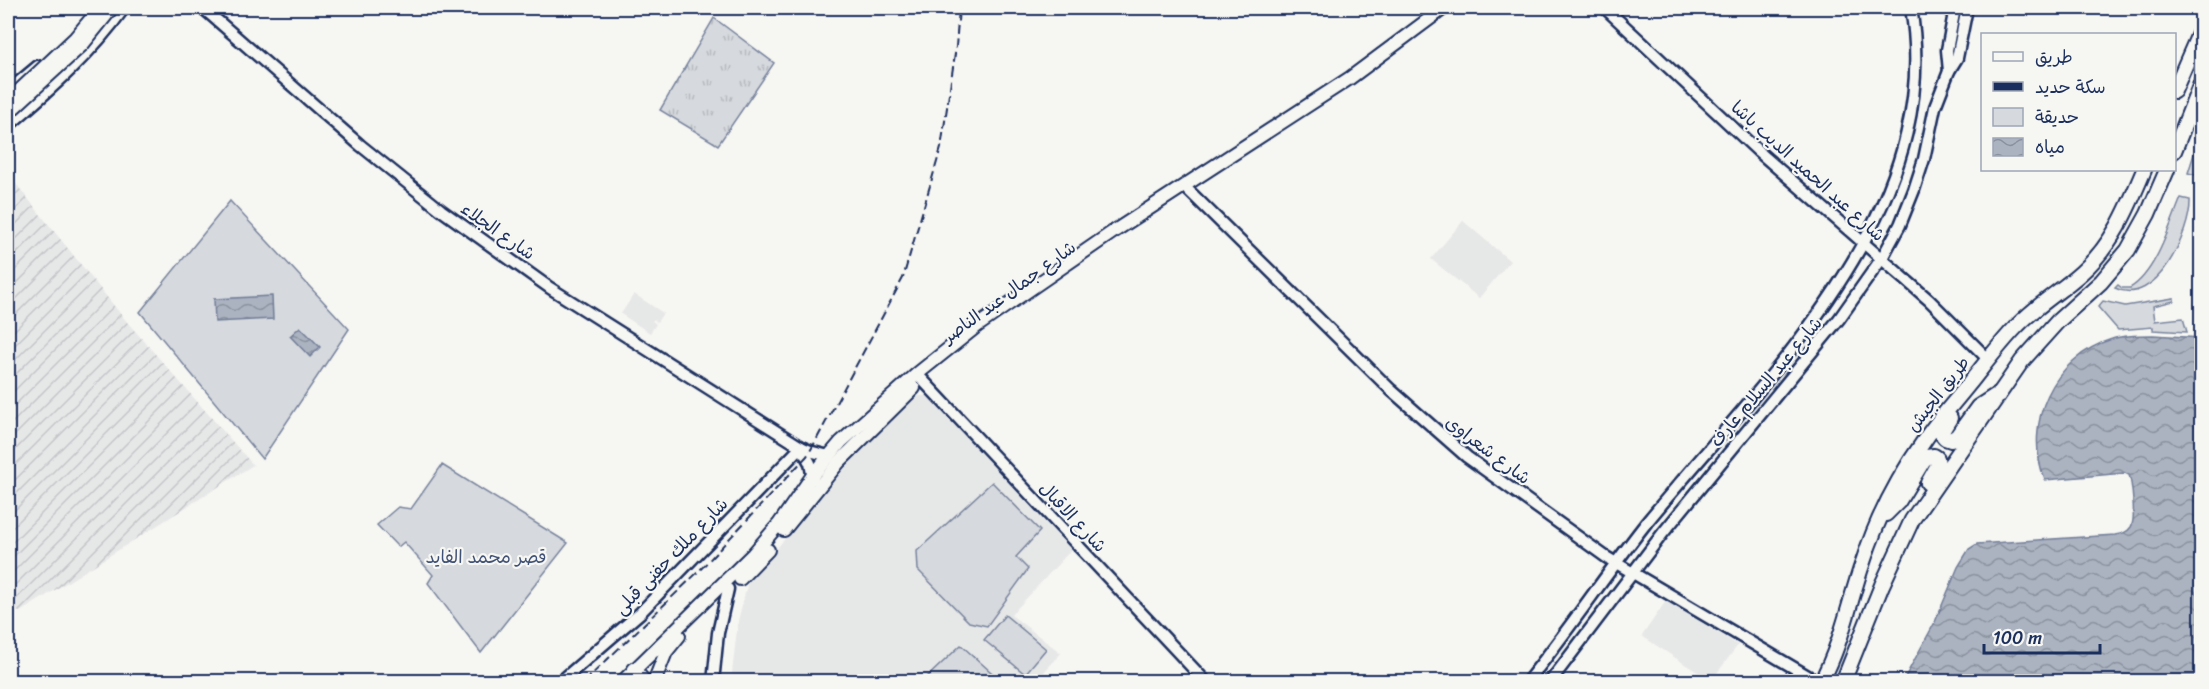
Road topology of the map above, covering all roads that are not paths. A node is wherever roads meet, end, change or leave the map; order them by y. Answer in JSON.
{"nodes":[{"id":1,"x":94,"y":8,"type":"edge"},
{"id":2,"x":100,"y":8,"type":"edge"},
{"id":3,"x":112,"y":8,"type":"edge"},
{"id":4,"x":124,"y":8,"type":"edge"},
{"id":5,"x":203,"y":8,"type":"edge"},
{"id":6,"x":1444,"y":8,"type":"edge"},
{"id":7,"x":1455,"y":8,"type":"edge"},
{"id":8,"x":1605,"y":8,"type":"edge"},
{"id":9,"x":1911,"y":8,"type":"edge"},
{"id":10,"x":1955,"y":8,"type":"edge"},
{"id":11,"x":1967,"y":8,"type":"edge"},
{"id":12,"x":2202,"y":27,"type":"edge"},
{"id":13,"x":75,"y":30,"type":"junction"},
{"id":14,"x":93,"y":47,"type":"junction"},
{"id":15,"x":1949,"y":71,"type":"junction"},
{"id":16,"x":2202,"y":81,"type":"edge"},
{"id":17,"x":2176,"y":89,"type":"edge"},
{"id":18,"x":8,"y":91,"type":"edge"},
{"id":19,"x":8,"y":101,"type":"edge"},
{"id":20,"x":8,"y":113,"type":"edge"},
{"id":21,"x":8,"y":126,"type":"edge"},
{"id":22,"x":2176,"y":148,"type":"edge"},
{"id":23,"x":2144,"y":171,"type":"edge"},
{"id":24,"x":2167,"y":171,"type":"edge"},
{"id":25,"x":1186,"y":188,"type":"junction"},
{"id":26,"x":1864,"y":242,"type":"junction"},
{"id":27,"x":1881,"y":258,"type":"junction"},
{"id":28,"x":1988,"y":358,"type":"junction"},
{"id":29,"x":920,"y":377,"type":"junction"},
{"id":30,"x":1966,"y":387,"type":"junction"},
{"id":31,"x":2001,"y":393,"type":"junction"},
{"id":32,"x":801,"y":447,"type":"junction"},
{"id":33,"x":834,"y":459,"type":"junction"},
{"id":34,"x":813,"y":475,"type":"junction"},
{"id":35,"x":813,"y":492,"type":"junction"},
{"id":36,"x":1878,"y":520,"type":"junction"},
{"id":37,"x":1912,"y":520,"type":"junction"},
{"id":38,"x":1616,"y":563,"type":"junction"},
{"id":39,"x":1633,"y":573,"type":"junction"},
{"id":40,"x":728,"y":589,"type":"junction"},
{"id":41,"x":634,"y":669,"type":"junction"},
{"id":42,"x":560,"y":681,"type":"edge"},
{"id":43,"x":622,"y":681,"type":"edge"},
{"id":44,"x":645,"y":681,"type":"edge"},
{"id":45,"x":654,"y":681,"type":"edge"},
{"id":46,"x":712,"y":681,"type":"edge"},
{"id":47,"x":1206,"y":681,"type":"edge"},
{"id":48,"x":1527,"y":681,"type":"edge"},
{"id":49,"x":1550,"y":681,"type":"edge"},
{"id":50,"x":1819,"y":681,"type":"edge"},
{"id":51,"x":1843,"y":681,"type":"edge"}],
"edges":[{"from":1,"to":13,"type":"street"},
{"from":2,"to":19,"type":"main road","bridge":true},
{"from":3,"to":20,"type":"main road","bridge":true},
{"from":4,"to":14,"type":"street"},
{"from":5,"to":32,"type":"street","name":"شارع الجلاء"},
{"from":6,"to":25,"type":"main road","name":"شارع جمال عبد الناصر"},
{"from":7,"to":25,"type":"main road","name":"شارع جمال عبد الناصر"},
{"from":8,"to":26,"type":"street","name":"شارع عبد الحميد الديب باشا"},
{"from":9,"to":26,"type":"street","name":"شارع عبد السلام عارف"},
{"from":10,"to":15,"type":"street","name":"شارع عبد السلام عارف"},
{"from":11,"to":15,"type":"street","name":"شارع عبد السلام عارف"},
{"from":12,"to":17,"type":"highway"},
{"from":13,"to":14,"type":"street"},
{"from":13,"to":18,"type":"street"},
{"from":14,"to":21,"type":"street"},
{"from":15,"to":27,"type":"street","name":"شارع عبد السلام عارف"},
{"from":16,"to":22,"type":"highway"},
{"from":23,"to":28,"type":"highway","name":"طريق الجيش"},
{"from":24,"to":31,"type":"highway"},
{"from":25,"to":29,"type":"main road","name":"شارع جمال عبد الناصر"},
{"from":25,"to":38,"type":"street","name":"شارع شعراوى"},
{"from":26,"to":27,"type":"street","name":"شارع عبد الحميد الديب باشا"},
{"from":26,"to":38,"type":"street","name":"شارع عبد السلام عارف"},
{"from":27,"to":28,"type":"street","name":"شارع عبد الحميد الديب باشا"},
{"from":27,"to":39,"type":"street","name":"شارع عبد السلام عارف"},
{"from":28,"to":30,"type":"highway","name":"طريق الجيش"},
{"from":29,"to":33,"type":"main road","name":"شارع جمال عبد الناصر"},
{"from":29,"to":47,"type":"street","name":"شارع الاقبال"},
{"from":30,"to":31,"type":"highway"},
{"from":30,"to":36,"type":"highway","name":"طريق الجيش"},
{"from":31,"to":37,"type":"highway"},
{"from":32,"to":33,"type":"street","name":"شارع الجلاء"},
{"from":32,"to":34,"type":"street"},
{"from":32,"to":42,"type":"street","name":"شارع ملك حفنى قبلى"},
{"from":33,"to":34,"type":"main road","name":"شارع جمال عبد الناصر"},
{"from":33,"to":35,"type":"main road","name":"شارع جمال عبد الناصر"},
{"from":34,"to":35,"type":"street"},
{"from":34,"to":41,"type":"main road","name":"شارع جمال عبد الناصر"},
{"from":35,"to":40,"type":"main road","name":"شارع جمال عبد الناصر"},
{"from":36,"to":37,"type":"highway"},
{"from":36,"to":50,"type":"highway","name":"طريق الجيش"},
{"from":37,"to":51,"type":"highway"},
{"from":38,"to":39,"type":"street","name":"شارع شعراوى"},
{"from":38,"to":48,"type":"street","name":"شارع عبد السلام عارف"},
{"from":39,"to":49,"type":"street","name":"شارع عبد السلام عارف"},
{"from":39,"to":50,"type":"street","name":"شارع شعراوى"},
{"from":40,"to":45,"type":"main road","name":"شارع جمال عبد الناصر"},
{"from":40,"to":46,"type":"street"},
{"from":41,"to":43,"type":"main road","name":"شارع جمال عبد الناصر"},
{"from":41,"to":44,"type":"main road"}]}
